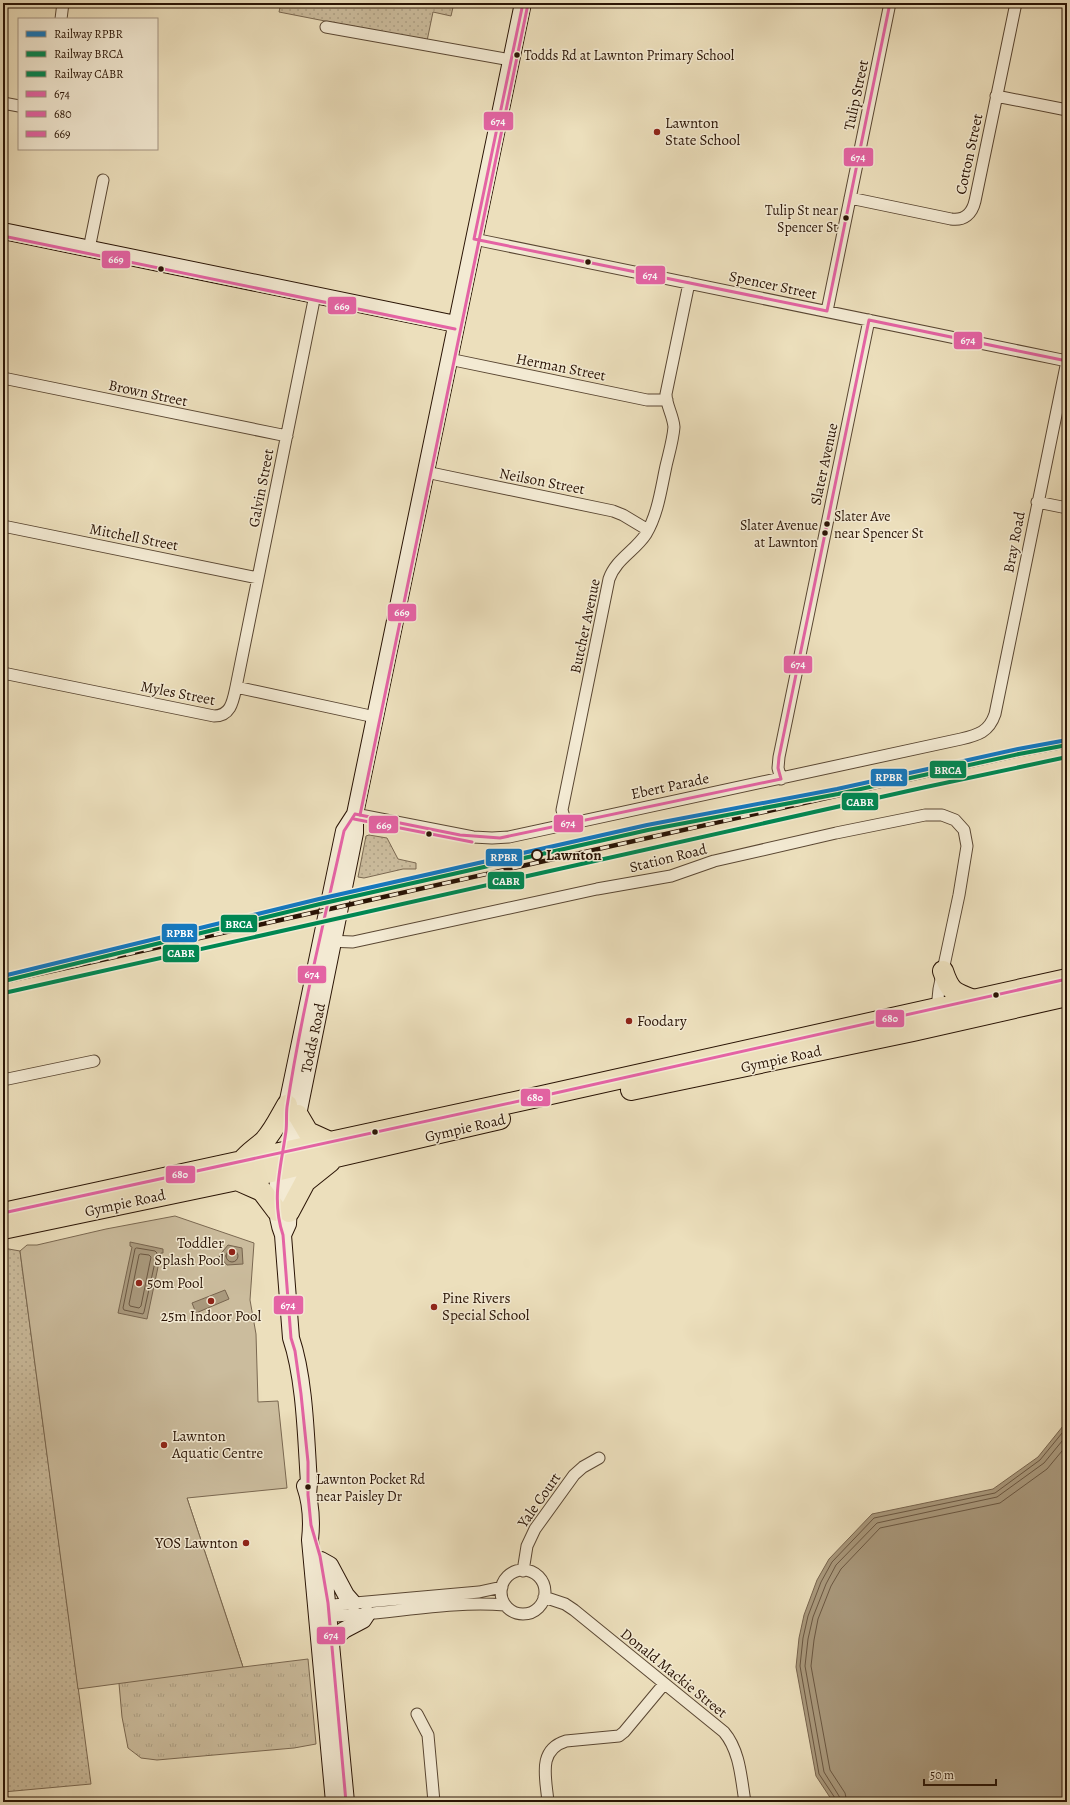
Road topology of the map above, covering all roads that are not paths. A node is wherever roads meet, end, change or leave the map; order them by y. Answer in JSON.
{"nodes":[{"id":1,"x":63,"y":3,"type":"edge"},
{"id":2,"x":523,"y":3,"type":"edge"},
{"id":3,"x":890,"y":3,"type":"edge"},
{"id":4,"x":1016,"y":3,"type":"edge"},
{"id":5,"x":61,"y":18,"type":"edge"},
{"id":6,"x":326,"y":28,"type":"dead end"},
{"id":7,"x":511,"y":60,"type":"junction"},
{"id":8,"x":996,"y":96,"type":"junction"},
{"id":9,"x":3,"y":103,"type":"edge"},
{"id":10,"x":18,"y":106,"type":"edge"},
{"id":11,"x":1067,"y":110,"type":"edge"},
{"id":12,"x":103,"y":180,"type":"dead end"},
{"id":13,"x":850,"y":198,"type":"junction"},
{"id":14,"x":3,"y":231,"type":"edge"},
{"id":15,"x":474,"y":239,"type":"junction"},
{"id":16,"x":89,"y":249,"type":"junction"},
{"id":17,"x":689,"y":283,"type":"junction"},
{"id":18,"x":315,"y":295,"type":"junction"},
{"id":19,"x":827,"y":312,"type":"junction"},
{"id":20,"x":869,"y":320,"type":"junction"},
{"id":21,"x":456,"y":324,"type":"junction"},
{"id":22,"x":449,"y":359,"type":"junction"},
{"id":23,"x":1067,"y":361,"type":"edge"},
{"id":24,"x":1066,"y":375,"type":"edge"},
{"id":25,"x":3,"y":378,"type":"edge"},
{"id":26,"x":666,"y":400,"type":"junction"},
{"id":27,"x":287,"y":436,"type":"junction"},
{"id":28,"x":426,"y":472,"type":"junction"},
{"id":29,"x":1037,"y":502,"type":"junction"},
{"id":30,"x":1067,"y":508,"type":"edge"},
{"id":31,"x":3,"y":526,"type":"edge"},
{"id":32,"x":648,"y":530,"type":"junction"},
{"id":33,"x":258,"y":578,"type":"junction"},
{"id":34,"x":3,"y":673,"type":"edge"},
{"id":35,"x":236,"y":687,"type":"junction"},
{"id":36,"x":375,"y":717,"type":"junction"},
{"id":37,"x":988,"y":728,"type":"joint"},
{"id":38,"x":781,"y":779,"type":"junction"},
{"id":39,"x":355,"y":814,"type":"junction"},
{"id":40,"x":566,"y":824,"type":"junction"},
{"id":41,"x":327,"y":941,"type":"junction"},
{"id":42,"x":943,"y":971,"type":"junction"},
{"id":43,"x":1067,"y":979,"type":"edge"},
{"id":44,"x":1067,"y":996,"type":"edge"},
{"id":45,"x":974,"y":1000,"type":"junction"},
{"id":46,"x":941,"y":1016,"type":"junction"},
{"id":47,"x":94,"y":1060,"type":"dead end"},
{"id":48,"x":3,"y":1080,"type":"edge"},
{"id":49,"x":293,"y":1110,"type":"junction"},
{"id":50,"x":332,"y":1150,"type":"junction"},
{"id":51,"x":286,"y":1160,"type":"junction"},
{"id":52,"x":240,"y":1171,"type":"junction"},
{"id":53,"x":283,"y":1212,"type":"junction"},
{"id":54,"x":3,"y":1213,"type":"edge"},
{"id":55,"x":3,"y":1229,"type":"edge"},
{"id":56,"x":599,"y":1458,"type":"dead end"},
{"id":57,"x":311,"y":1525,"type":"junction"},
{"id":58,"x":321,"y":1560,"type":"junction"},
{"id":59,"x":523,"y":1571,"type":"junction"},
{"id":60,"x":502,"y":1587,"type":"junction"},
{"id":61,"x":544,"y":1597,"type":"junction"},
{"id":62,"x":353,"y":1604,"type":"junction"},
{"id":63,"x":505,"y":1605,"type":"junction"},
{"id":64,"x":323,"y":1613,"type":"junction"},
{"id":65,"x":367,"y":1614,"type":"junction"},
{"id":66,"x":331,"y":1642,"type":"junction"},
{"id":67,"x":664,"y":1684,"type":"junction"},
{"id":68,"x":417,"y":1714,"type":"dead end"},
{"id":69,"x":334,"y":1802,"type":"edge"},
{"id":70,"x":346,"y":1802,"type":"edge"},
{"id":71,"x":434,"y":1802,"type":"edge"},
{"id":72,"x":548,"y":1802,"type":"edge"},
{"id":73,"x":745,"y":1802,"type":"edge"}],
"edges":[{"from":1,"to":5,"type":"street"},
{"from":2,"to":7,"type":"street","name":"Todds Road"},
{"from":3,"to":13,"type":"street","name":"Tulip Street"},
{"from":4,"to":8,"type":"street","name":"Cotton Street"},
{"from":6,"to":7,"type":"street"},
{"from":7,"to":15,"type":"street","name":"Todds Road"},
{"from":8,"to":11,"type":"street"},
{"from":8,"to":13,"type":"street","name":"Cotton Street"},
{"from":9,"to":10,"type":"street"},
{"from":12,"to":16,"type":"street"},
{"from":13,"to":19,"type":"street","name":"Tulip Street"},
{"from":14,"to":16,"type":"street"},
{"from":15,"to":17,"type":"street","name":"Spencer Street"},
{"from":15,"to":21,"type":"street","name":"Todds Road"},
{"from":16,"to":18,"type":"street"},
{"from":17,"to":19,"type":"street","name":"Spencer Street"},
{"from":17,"to":26,"type":"street","name":"Butcher Avenue"},
{"from":18,"to":21,"type":"street"},
{"from":18,"to":27,"type":"street","name":"Galvin Street"},
{"from":19,"to":20,"type":"street","name":"Spencer Street"},
{"from":20,"to":23,"type":"street","name":"Spencer Street"},
{"from":20,"to":38,"type":"street","name":"Slater Avenue"},
{"from":21,"to":22,"type":"street","name":"Todds Road"},
{"from":22,"to":26,"type":"street","name":"Herman Street"},
{"from":22,"to":28,"type":"street","name":"Todds Road"},
{"from":23,"to":24,"type":"street","name":"Bray Road"},
{"from":24,"to":29,"type":"street","name":"Bray Road"},
{"from":25,"to":27,"type":"street","name":"Brown Street"},
{"from":26,"to":32,"type":"street","name":"Butcher Avenue"},
{"from":27,"to":33,"type":"street","name":"Galvin Street"},
{"from":28,"to":32,"type":"street","name":"Neilson Street"},
{"from":28,"to":36,"type":"street","name":"Todds Road"},
{"from":29,"to":30,"type":"street"},
{"from":29,"to":37,"type":"street","name":"Bray Road"},
{"from":31,"to":33,"type":"street","name":"Mitchell Street"},
{"from":32,"to":40,"type":"street","name":"Butcher Avenue"},
{"from":33,"to":35,"type":"street","name":"Galvin Street"},
{"from":34,"to":35,"type":"street","name":"Myles Street"},
{"from":35,"to":36,"type":"street","name":"Myles Street"},
{"from":36,"to":39,"type":"street","name":"Todds Road"},
{"from":37,"to":38,"type":"street","name":"Ebert Parade"},
{"from":38,"to":40,"type":"street","name":"Ebert Parade"},
{"from":39,"to":40,"type":"street","name":"Ebert Parade"},
{"from":39,"to":41,"type":"street","name":"Todds Road"},
{"from":41,"to":42,"type":"street","name":"Station Road"},
{"from":41,"to":49,"type":"street","name":"Todds Road"},
{"from":42,"to":45,"type":"highway"},
{"from":42,"to":46,"type":"street","name":"Station Road"},
{"from":43,"to":45,"type":"highway","name":"Gympie Road"},
{"from":44,"to":46,"type":"highway","name":"Gympie Road"},
{"from":45,"to":46,"type":"highway","name":"Gympie Road"},
{"from":46,"to":50,"type":"highway","name":"Gympie Road"},
{"from":47,"to":48,"type":"street"},
{"from":49,"to":50,"type":"highway"},
{"from":49,"to":51,"type":"street","name":"Todds Road"},
{"from":49,"to":52,"type":"highway"},
{"from":50,"to":51,"type":"highway","name":"Gympie Road"},
{"from":50,"to":53,"type":"highway"},
{"from":51,"to":52,"type":"highway","name":"Gympie Road"},
{"from":51,"to":53,"type":"street","name":"Todds Road"},
{"from":52,"to":53,"type":"highway"},
{"from":52,"to":54,"type":"highway","name":"Gympie Road"},
{"from":52,"to":55,"type":"highway","name":"Gympie Road"},
{"from":53,"to":57,"type":"street","name":"Todds Road"},
{"from":56,"to":59,"type":"street","name":"Yale Court"},
{"from":57,"to":58,"type":"street"},
{"from":57,"to":64,"type":"street"},
{"from":58,"to":62,"type":"street"},
{"from":58,"to":64,"type":"street"},
{"from":59,"to":60,"type":"street"},
{"from":59,"to":61,"type":"street"},
{"from":60,"to":62,"type":"street"},
{"from":60,"to":63,"type":"street"},
{"from":61,"to":63,"type":"street"},
{"from":61,"to":67,"type":"street","name":"Donald Mackie Street"},
{"from":62,"to":64,"type":"street"},
{"from":63,"to":65,"type":"street"},
{"from":64,"to":65,"type":"street"},
{"from":64,"to":66,"type":"street"},
{"from":64,"to":69,"type":"street"},
{"from":65,"to":66,"type":"street"},
{"from":66,"to":70,"type":"street"},
{"from":67,"to":72,"type":"street"},
{"from":67,"to":73,"type":"street","name":"Donald Mackie Street"},
{"from":68,"to":71,"type":"street"}]}
